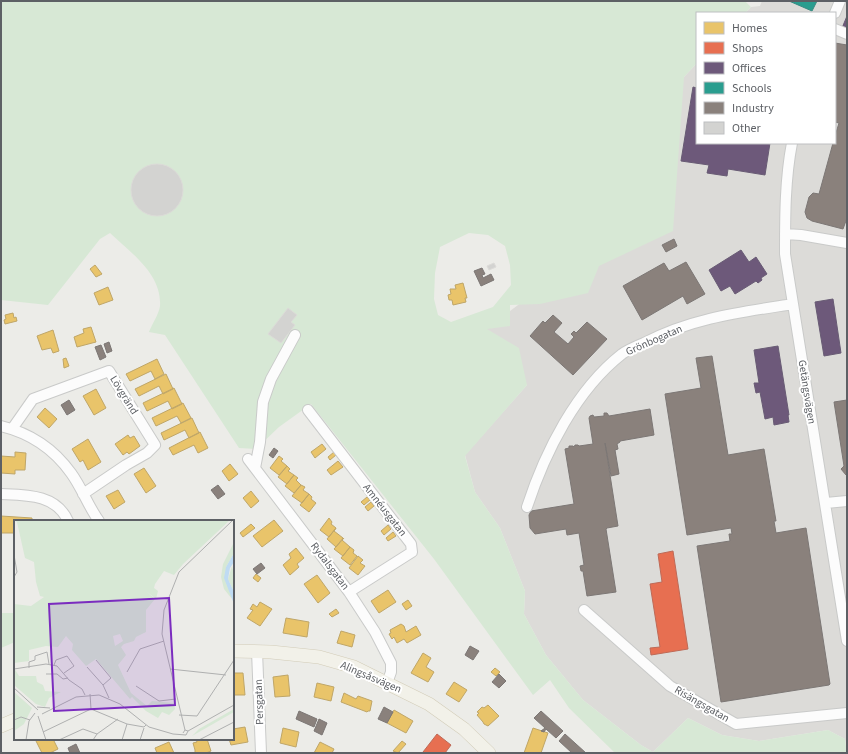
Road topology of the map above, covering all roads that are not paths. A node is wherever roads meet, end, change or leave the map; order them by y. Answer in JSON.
{"nodes":[{"id":1,"x":840,"y":1,"type":"edge"},
{"id":2,"x":834,"y":12,"type":"edge"},
{"id":3,"x":836,"y":29,"type":"edge"},
{"id":4,"x":847,"y":34,"type":"edge"},
{"id":5,"x":792,"y":144,"type":"edge"},
{"id":6,"x":785,"y":234,"type":"junction"},
{"id":7,"x":847,"y":243,"type":"edge"},
{"id":8,"x":793,"y":304,"type":"junction"},
{"id":9,"x":295,"y":335,"type":"dead end"},
{"id":10,"x":308,"y":410,"type":"dead end"},
{"id":11,"x":1,"y":426,"type":"edge"},
{"id":12,"x":12,"y":429,"type":"junction"},
{"id":13,"x":248,"y":459,"type":"dead end"},
{"id":14,"x":255,"y":468,"type":"junction"},
{"id":15,"x":1,"y":494,"type":"edge"},
{"id":16,"x":83,"y":494,"type":"junction"},
{"id":17,"x":847,"y":500,"type":"edge"},
{"id":18,"x":826,"y":503,"type":"junction"},
{"id":19,"x":527,"y":507,"type":"dead end"},
{"id":20,"x":67,"y":520,"type":"edge"},
{"id":21,"x":98,"y":520,"type":"edge"},
{"id":22,"x":349,"y":592,"type":"junction"},
{"id":23,"x":584,"y":610,"type":"dead end"},
{"id":24,"x":847,"y":641,"type":"edge"},
{"id":25,"x":258,"y":651,"type":"junction"},
{"id":26,"x":234,"y":652,"type":"edge"},
{"id":27,"x":387,"y":682,"type":"junction"},
{"id":28,"x":847,"y":714,"type":"edge"},
{"id":29,"x":14,"y":720,"type":"edge"},
{"id":30,"x":1,"y":726,"type":"edge"},
{"id":31,"x":261,"y":753,"type":"edge"},
{"id":32,"x":489,"y":753,"type":"edge"}],
"edges":[{"from":1,"to":2,"type":"street"},
{"from":3,"to":4,"type":"street"},
{"from":5,"to":6,"type":"street","name":"Getängsvägen"},
{"from":6,"to":7,"type":"street"},
{"from":6,"to":8,"type":"street","name":"Getängsvägen"},
{"from":8,"to":18,"type":"street","name":"Getängsvägen"},
{"from":8,"to":19,"type":"street","name":"Grönbogatan"},
{"from":9,"to":14,"type":"street"},
{"from":10,"to":22,"type":"street","name":"Amnéusgatan"},
{"from":11,"to":12,"type":"street"},
{"from":12,"to":16,"type":"street"},
{"from":12,"to":16,"type":"street","name":"Lövgränd"},
{"from":13,"to":14,"type":"street","name":"Rydalsgatan"},
{"from":14,"to":22,"type":"street","name":"Rydalsgatan"},
{"from":15,"to":20,"type":"street"},
{"from":16,"to":21,"type":"street"},
{"from":17,"to":18,"type":"street"},
{"from":18,"to":24,"type":"street","name":"Getängsvägen"},
{"from":22,"to":27,"type":"street","name":"Rydalsgatan"},
{"from":23,"to":28,"type":"street","name":"Risängsgatan"},
{"from":25,"to":26,"type":"main road","name":"Alingsåsvägen"},
{"from":25,"to":27,"type":"main road","name":"Alingsåsvägen"},
{"from":25,"to":31,"type":"street","name":"Persgatan"},
{"from":27,"to":32,"type":"main road","name":"Alingsåsvägen"},
{"from":29,"to":30,"type":"main road"}]}
